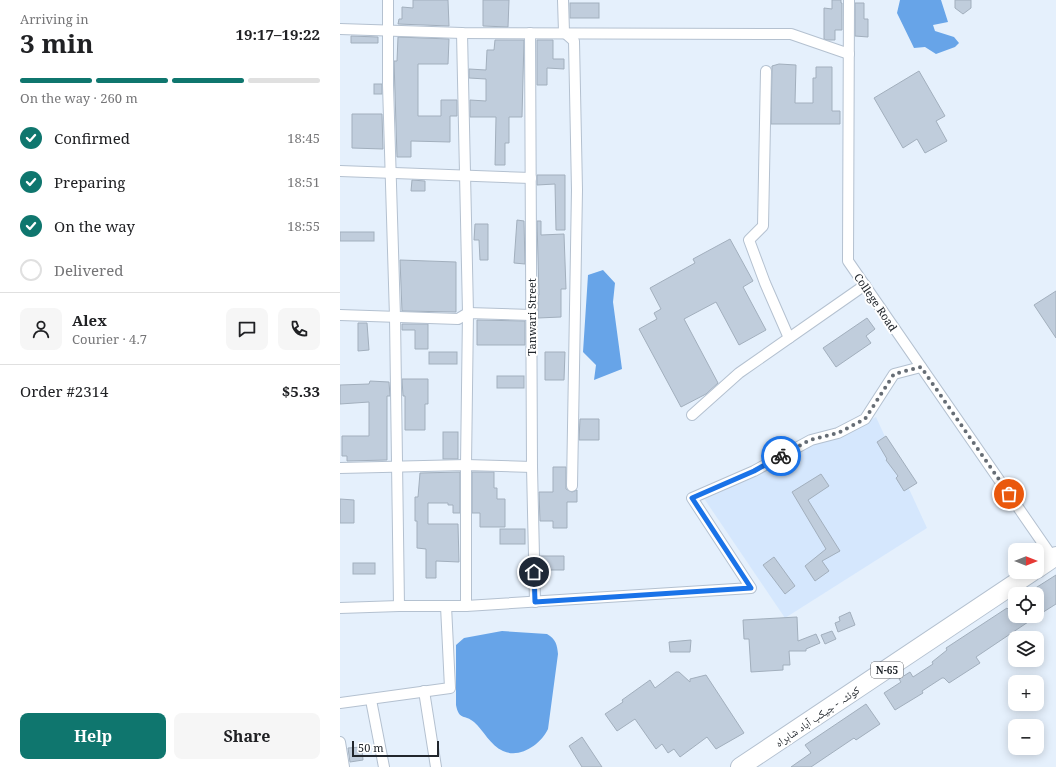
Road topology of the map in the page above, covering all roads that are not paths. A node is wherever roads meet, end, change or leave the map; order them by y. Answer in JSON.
{"nodes":[{"id":1,"x":388,"y":0,"type":"edge"},
{"id":2,"x":563,"y":0,"type":"edge"},
{"id":3,"x":849,"y":0,"type":"edge"},
{"id":4,"x":340,"y":29,"type":"edge"},
{"id":5,"x":388,"y":29,"type":"junction"},
{"id":6,"x":564,"y":32,"type":"junction"},
{"id":7,"x":462,"y":33,"type":"junction"},
{"id":8,"x":530,"y":33,"type":"junction"},
{"id":9,"x":849,"y":54,"type":"junction"},
{"id":10,"x":766,"y":71,"type":"dead end"},
{"id":11,"x":340,"y":171,"type":"edge"},
{"id":12,"x":392,"y":174,"type":"junction"},
{"id":13,"x":466,"y":176,"type":"junction"},
{"id":14,"x":531,"y":178,"type":"junction"},
{"id":15,"x":865,"y":285,"type":"junction"},
{"id":16,"x":468,"y":313,"type":"junction"},
{"id":17,"x":340,"y":315,"type":"edge"},
{"id":18,"x":531,"y":315,"type":"junction"},
{"id":19,"x":395,"y":316,"type":"junction"},
{"id":20,"x":789,"y":338,"type":"junction"},
{"id":21,"x":921,"y":367,"type":"junction"},
{"id":22,"x":692,"y":415,"type":"dead end"},
{"id":23,"x":466,"y":465,"type":"junction"},
{"id":24,"x":396,"y":466,"type":"junction"},
{"id":25,"x":532,"y":467,"type":"junction"},
{"id":26,"x":340,"y":468,"type":"edge"},
{"id":27,"x":572,"y":486,"type":"dead end"},
{"id":28,"x":1054,"y":557,"type":"edge"},
{"id":29,"x":1044,"y":564,"type":"edge"},
{"id":30,"x":1022,"y":579,"type":"edge"},
{"id":31,"x":535,"y":602,"type":"junction"},
{"id":32,"x":399,"y":606,"type":"junction"},
{"id":33,"x":446,"y":606,"type":"junction"},
{"id":34,"x":466,"y":606,"type":"junction"},
{"id":35,"x":340,"y":608,"type":"edge"},
{"id":36,"x":424,"y":691,"type":"junction"},
{"id":37,"x":372,"y":700,"type":"junction"},
{"id":38,"x":340,"y":703,"type":"edge"},
{"id":39,"x":340,"y":742,"type":"edge"},
{"id":40,"x":344,"y":767,"type":"edge"},
{"id":41,"x":384,"y":767,"type":"edge"},
{"id":42,"x":436,"y":767,"type":"edge"},
{"id":43,"x":740,"y":767,"type":"edge"}],
"edges":[{"from":1,"to":5,"type":"street"},
{"from":2,"to":6,"type":"street"},
{"from":3,"to":9,"type":"street","name":"College Road"},
{"from":4,"to":5,"type":"street"},
{"from":5,"to":7,"type":"street"},
{"from":5,"to":12,"type":"street"},
{"from":6,"to":8,"type":"street"},
{"from":6,"to":9,"type":"street"},
{"from":6,"to":27,"type":"street"},
{"from":7,"to":8,"type":"street"},
{"from":7,"to":13,"type":"street"},
{"from":8,"to":14,"type":"street","name":"Tanwari Street"},
{"from":9,"to":15,"type":"street","name":"College Road"},
{"from":10,"to":20,"type":"street"},
{"from":11,"to":12,"type":"street"},
{"from":12,"to":13,"type":"street"},
{"from":12,"to":19,"type":"street"},
{"from":13,"to":14,"type":"street"},
{"from":13,"to":16,"type":"street"},
{"from":14,"to":18,"type":"street","name":"Tanwari Street"},
{"from":15,"to":20,"type":"street"},
{"from":15,"to":21,"type":"street","name":"College Road"},
{"from":16,"to":18,"type":"street"},
{"from":16,"to":19,"type":"street"},
{"from":16,"to":23,"type":"street"},
{"from":17,"to":19,"type":"street"},
{"from":18,"to":25,"type":"street","name":"Tanwari Street"},
{"from":19,"to":24,"type":"street"},
{"from":20,"to":22,"type":"street"},
{"from":21,"to":28,"type":"street","name":"College Road"},
{"from":21,"to":31,"type":"street"},
{"from":23,"to":24,"type":"street"},
{"from":23,"to":25,"type":"street"},
{"from":23,"to":34,"type":"street"},
{"from":24,"to":26,"type":"street"},
{"from":24,"to":32,"type":"street"},
{"from":25,"to":31,"type":"street","name":"Tanwari Street"},
{"from":28,"to":29,"type":"highway"},
{"from":30,"to":43,"type":"highway","name":"کوئٹہ - جیکب آباد شاہراہ","number":"N-65"},
{"from":31,"to":34,"type":"street"},
{"from":32,"to":33,"type":"street"},
{"from":32,"to":35,"type":"street"},
{"from":33,"to":34,"type":"street"},
{"from":33,"to":36,"type":"street"},
{"from":36,"to":37,"type":"street"},
{"from":36,"to":42,"type":"street"},
{"from":37,"to":38,"type":"street"},
{"from":37,"to":41,"type":"street"},
{"from":39,"to":40,"type":"street"}]}
